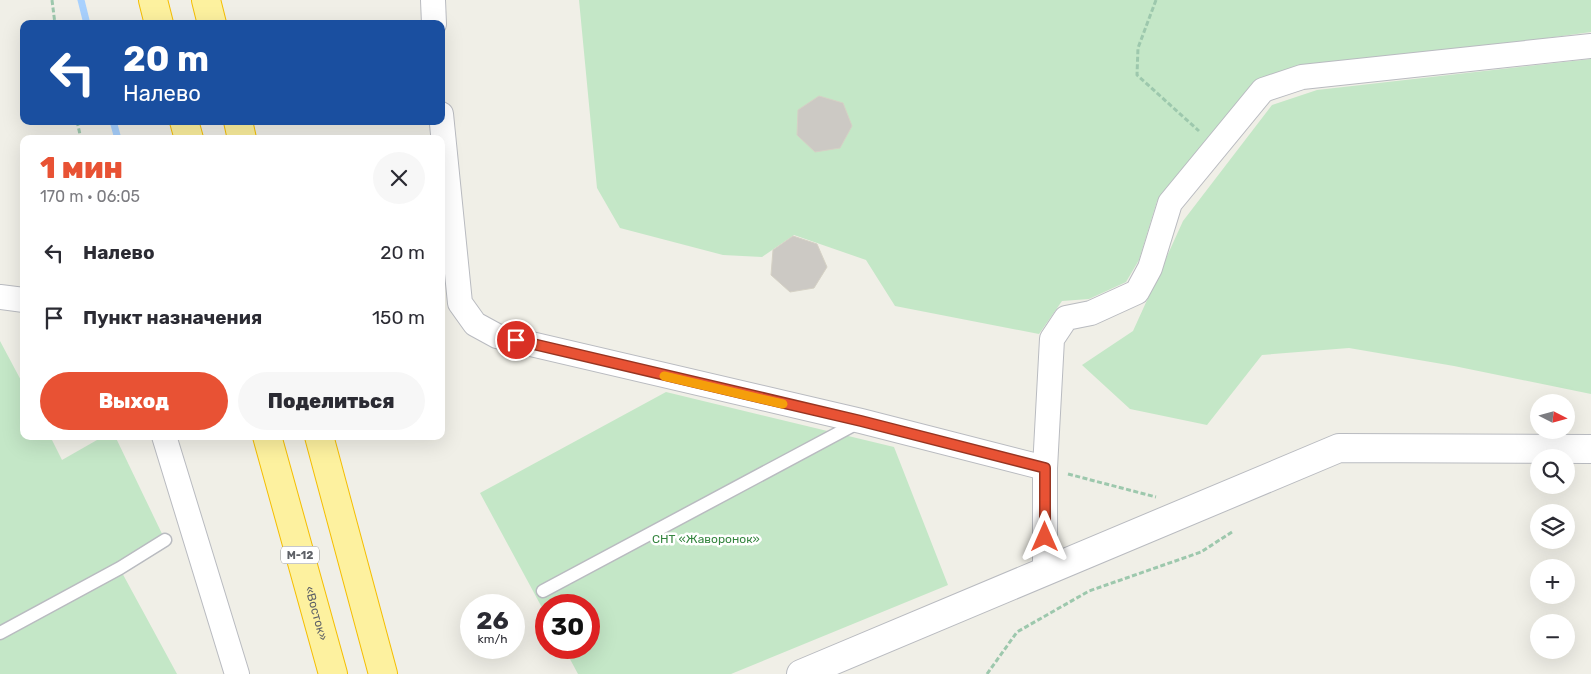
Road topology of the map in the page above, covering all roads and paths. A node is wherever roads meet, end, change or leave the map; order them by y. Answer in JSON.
{"nodes":[{"id":1,"x":52,"y":0,"type":"edge"},
{"id":2,"x":153,"y":0,"type":"edge"},
{"id":3,"x":206,"y":0,"type":"edge"},
{"id":4,"x":433,"y":0,"type":"edge"},
{"id":5,"x":1156,"y":0,"type":"edge"},
{"id":6,"x":54,"y":20,"type":"edge"},
{"id":7,"x":158,"y":20,"type":"edge"},
{"id":8,"x":211,"y":20,"type":"edge"},
{"id":9,"x":434,"y":20,"type":"edge"},
{"id":10,"x":1591,"y":46,"type":"edge"},
{"id":11,"x":1216,"y":147,"type":"junction"},
{"id":12,"x":445,"y":154,"type":"edge"},
{"id":13,"x":0,"y":297,"type":"edge"},
{"id":14,"x":20,"y":300,"type":"edge"},
{"id":15,"x":861,"y":421,"type":"junction"},
{"id":16,"x":165,"y":440,"type":"edge"},
{"id":17,"x":268,"y":440,"type":"edge"},
{"id":18,"x":320,"y":440,"type":"edge"},
{"id":19,"x":1591,"y":449,"type":"edge"},
{"id":20,"x":1045,"y":468,"type":"junction"},
{"id":21,"x":1159,"y":498,"type":"dead end"},
{"id":22,"x":1232,"y":532,"type":"dead end"},
{"id":23,"x":165,"y":540,"type":"dead end"},
{"id":24,"x":1045,"y":572,"type":"junction"},
{"id":25,"x":543,"y":591,"type":"dead end"},
{"id":26,"x":0,"y":634,"type":"edge"},
{"id":27,"x":237,"y":674,"type":"edge"},
{"id":28,"x":333,"y":674,"type":"edge"},
{"id":29,"x":383,"y":674,"type":"edge"},
{"id":30,"x":801,"y":674,"type":"edge"},
{"id":31,"x":987,"y":674,"type":"edge"}],
"edges":[{"from":1,"to":6,"type":"path"},
{"from":2,"to":7,"type":"highway"},
{"from":3,"to":8,"type":"highway"},
{"from":4,"to":9,"type":"street"},
{"from":5,"to":11,"type":"path"},
{"from":10,"to":11,"type":"street"},
{"from":11,"to":20,"type":"street"},
{"from":12,"to":15,"type":"street"},
{"from":13,"to":14,"type":"street"},
{"from":15,"to":20,"type":"street"},
{"from":15,"to":25,"type":"lane"},
{"from":16,"to":27,"type":"street"},
{"from":17,"to":28,"type":"highway","name":"«Восток»","number":"М-12"},
{"from":18,"to":29,"type":"highway"},
{"from":19,"to":24,"type":"street"},
{"from":20,"to":21,"type":"path"},
{"from":20,"to":24,"type":"street"},
{"from":22,"to":31,"type":"path"},
{"from":23,"to":26,"type":"lane"},
{"from":24,"to":30,"type":"street"}]}
